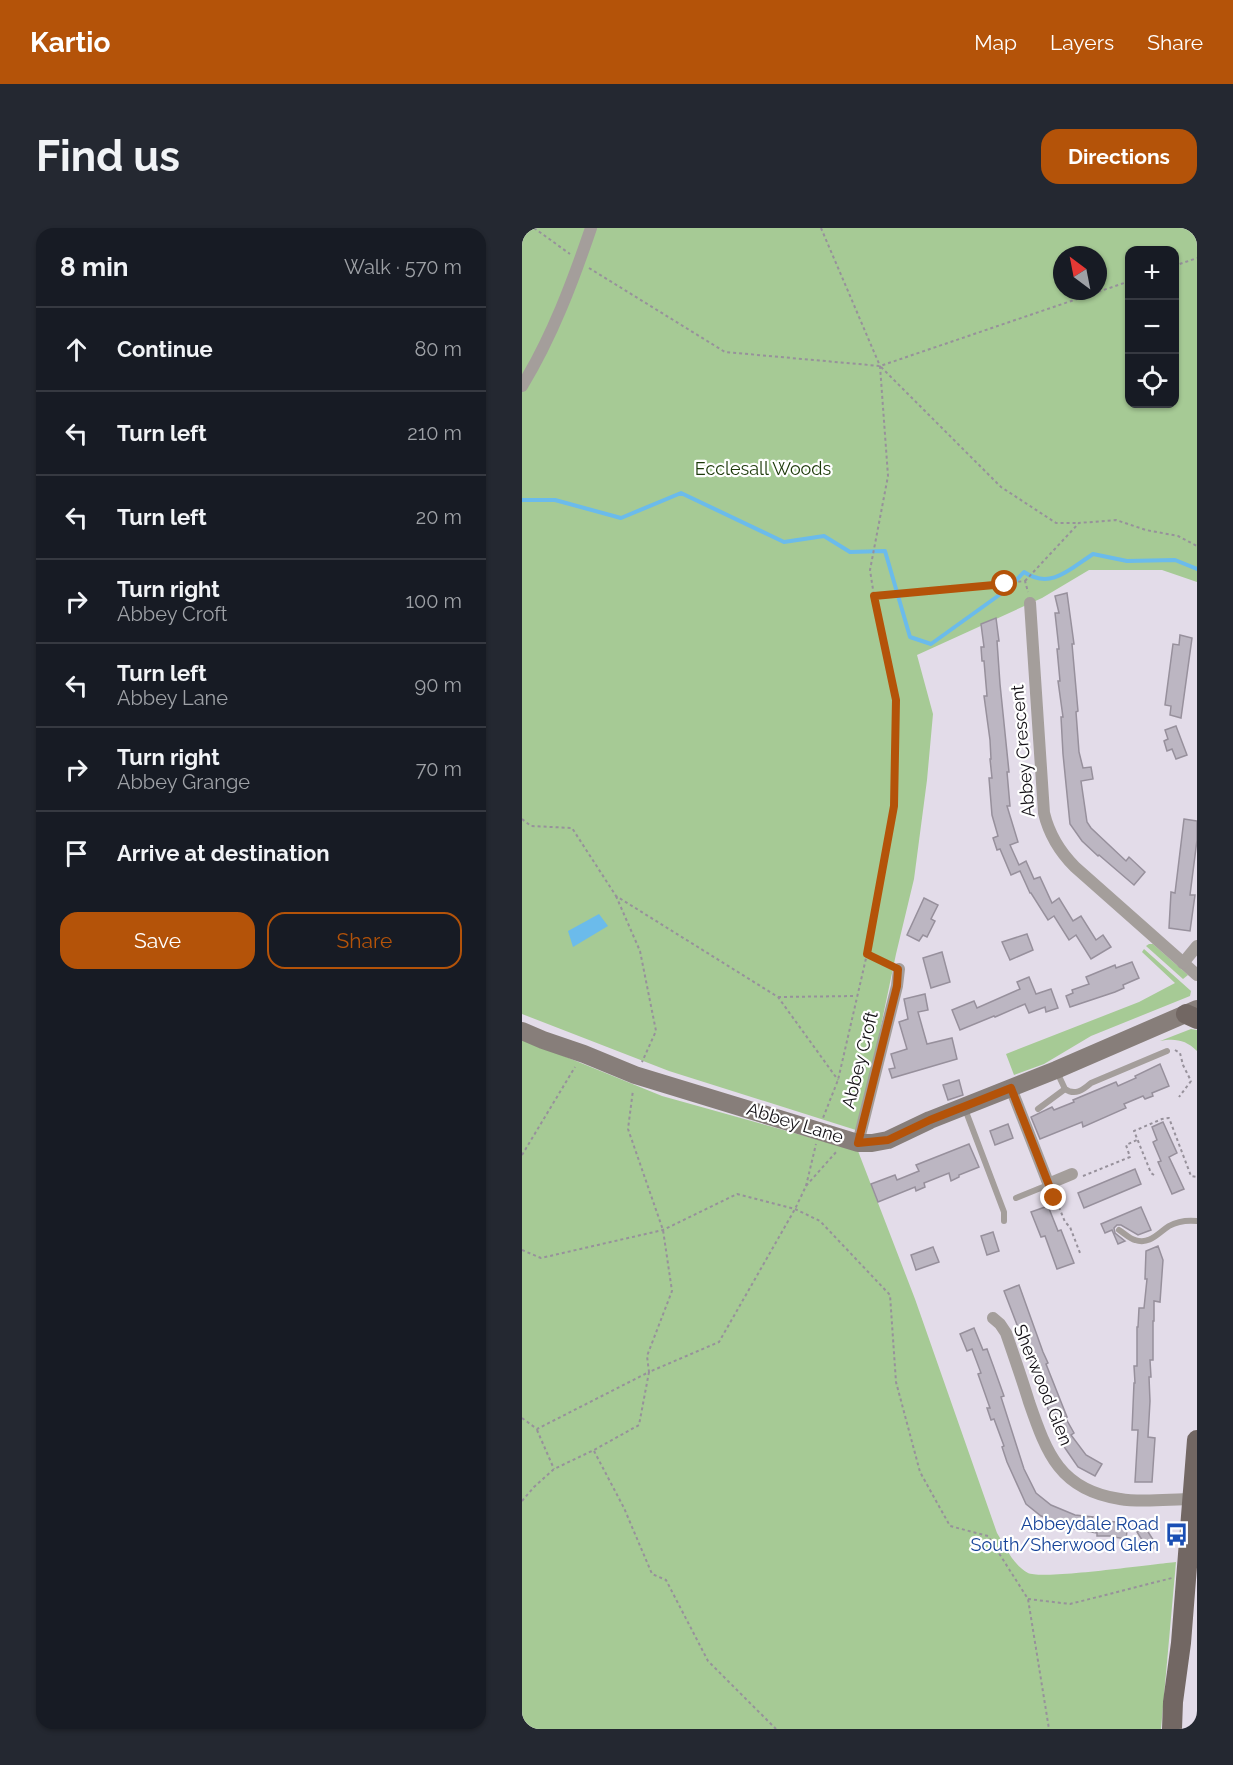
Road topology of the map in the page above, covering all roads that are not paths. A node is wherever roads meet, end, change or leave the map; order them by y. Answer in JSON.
{"nodes":[{"id":1,"x":591,"y":228,"type":"edge"},
{"id":2,"x":522,"y":386,"type":"edge"},
{"id":3,"x":1030,"y":603,"type":"dead end"},
{"id":4,"x":1197,"y":946,"type":"edge"},
{"id":5,"x":1183,"y":963,"type":"junction"},
{"id":6,"x":898,"y":969,"type":"road end"},
{"id":7,"x":1197,"y":975,"type":"edge"},
{"id":8,"x":1193,"y":1014,"type":"edge"},
{"id":9,"x":522,"y":1030,"type":"edge"},
{"id":10,"x":1167,"y":1051,"type":"road end"},
{"id":11,"x":1056,"y":1070,"type":"junction"},
{"id":12,"x":1011,"y":1088,"type":"junction"},
{"id":13,"x":1065,"y":1089,"type":"junction"},
{"id":14,"x":964,"y":1107,"type":"junction"},
{"id":15,"x":1038,"y":1109,"type":"dead end"},
{"id":16,"x":858,"y":1143,"type":"junction"},
{"id":17,"x":1072,"y":1174,"type":"road end"},
{"id":18,"x":1048,"y":1184,"type":"junction"},
{"id":19,"x":1016,"y":1198,"type":"dead end"},
{"id":20,"x":1054,"y":1198,"type":"road end"},
{"id":21,"x":1004,"y":1221,"type":"dead end"},
{"id":22,"x":1197,"y":1221,"type":"edge"},
{"id":23,"x":1119,"y":1230,"type":"dead end"},
{"id":24,"x":993,"y":1318,"type":"dead end"},
{"id":25,"x":1197,"y":1440,"type":"edge"},
{"id":26,"x":1193,"y":1498,"type":"junction"},
{"id":27,"x":1172,"y":1729,"type":"edge"}],
"edges":[{"from":1,"to":2,"type":"street"},
{"from":3,"to":5,"type":"street","name":"Abbey Crescent"},
{"from":4,"to":5,"type":"street"},
{"from":5,"to":7,"type":"street","name":"Abbey Crescent"},
{"from":6,"to":16,"type":"street","name":"Abbey Croft"},
{"from":8,"to":11,"type":"main road","name":"Abbey Lane"},
{"from":9,"to":16,"type":"main road","name":"Abbey Lane"},
{"from":10,"to":13,"type":"lane"},
{"from":11,"to":12,"type":"main road","name":"Abbey Lane"},
{"from":11,"to":13,"type":"lane"},
{"from":12,"to":14,"type":"main road","name":"Abbey Lane"},
{"from":12,"to":18,"type":"street"},
{"from":13,"to":15,"type":"lane"},
{"from":14,"to":16,"type":"main road","name":"Abbey Lane"},
{"from":14,"to":21,"type":"lane"},
{"from":17,"to":18,"type":"street"},
{"from":18,"to":19,"type":"lane"},
{"from":18,"to":20,"type":"street"},
{"from":22,"to":23,"type":"lane"},
{"from":24,"to":26,"type":"street","name":"Sherwood Glen"},
{"from":25,"to":26,"type":"main road"},
{"from":26,"to":27,"type":"main road"}]}
